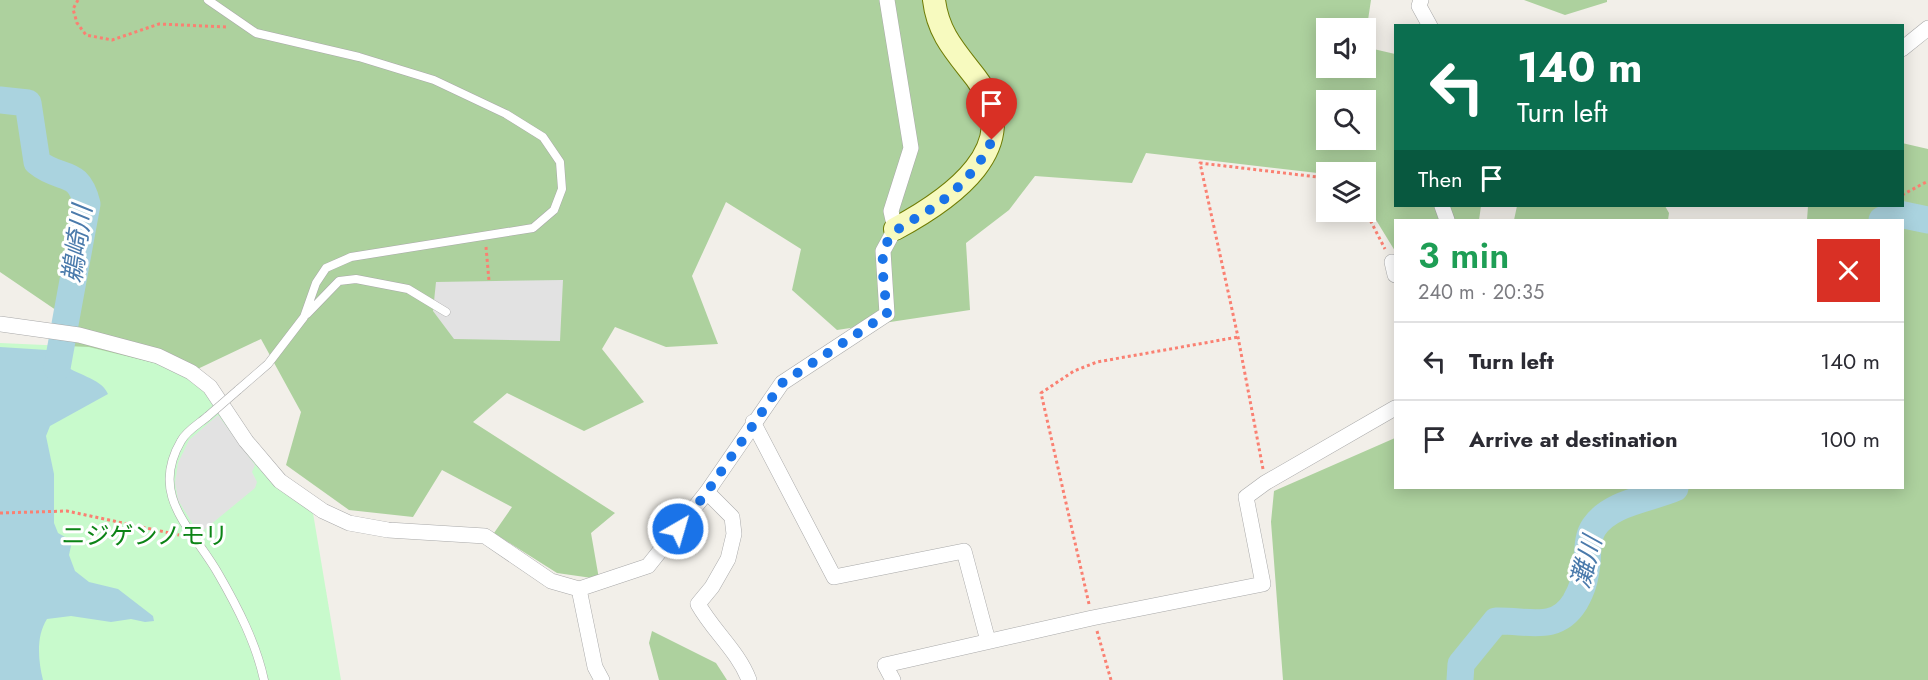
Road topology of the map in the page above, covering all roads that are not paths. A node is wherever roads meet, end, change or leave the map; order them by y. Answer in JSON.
{"nodes":[{"id":1,"x":208,"y":0,"type":"edge"},
{"id":2,"x":887,"y":0,"type":"edge"},
{"id":3,"x":934,"y":0,"type":"edge"},
{"id":4,"x":1421,"y":0,"type":"edge"},
{"id":5,"x":1429,"y":24,"type":"edge"},
{"id":6,"x":1928,"y":28,"type":"edge"},
{"id":7,"x":1904,"y":47,"type":"edge"},
{"id":8,"x":895,"y":229,"type":"junction"},
{"id":9,"x":446,"y":312,"type":"dead end"},
{"id":10,"x":304,"y":317,"type":"junction"},
{"id":11,"x":0,"y":324,"type":"edge"},
{"id":12,"x":1394,"y":409,"type":"edge"},
{"id":13,"x":753,"y":422,"type":"junction"},
{"id":14,"x":707,"y":492,"type":"junction"},
{"id":15,"x":579,"y":589,"type":"junction"},
{"id":16,"x":988,"y":641,"type":"junction"},
{"id":17,"x":264,"y":680,"type":"edge"},
{"id":18,"x":602,"y":680,"type":"edge"},
{"id":19,"x":749,"y":680,"type":"edge"},
{"id":20,"x":893,"y":680,"type":"edge"}],
"edges":[{"from":1,"to":10,"type":"lane"},
{"from":2,"to":8,"type":"street"},
{"from":3,"to":8,"type":"street"},
{"from":4,"to":5,"type":"street"},
{"from":6,"to":7,"type":"street"},
{"from":8,"to":13,"type":"street"},
{"from":9,"to":10,"type":"lane"},
{"from":10,"to":17,"type":"lane","bridge":true},
{"from":11,"to":15,"type":"street"},
{"from":12,"to":16,"type":"street"},
{"from":13,"to":14,"type":"street"},
{"from":13,"to":16,"type":"street"},
{"from":14,"to":15,"type":"street"},
{"from":14,"to":19,"type":"street"},
{"from":15,"to":18,"type":"street"},
{"from":16,"to":20,"type":"street"}]}
